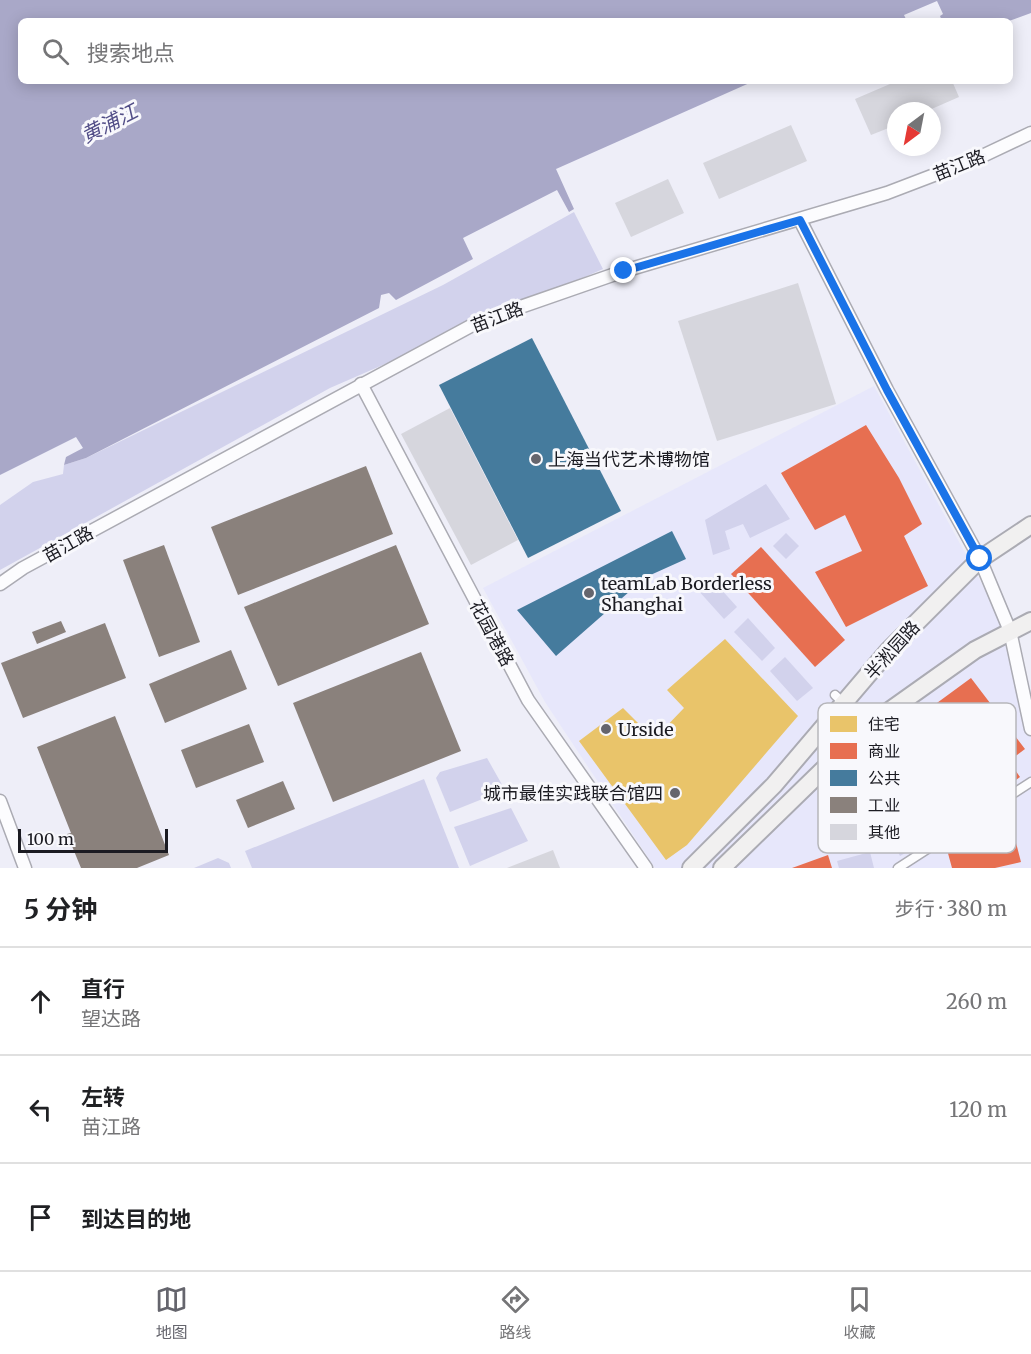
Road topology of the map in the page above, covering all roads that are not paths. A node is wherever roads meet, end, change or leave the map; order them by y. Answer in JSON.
{"nodes":[{"id":1,"x":1031,"y":133,"type":"edge"},
{"id":2,"x":800,"y":220,"type":"junction"},
{"id":3,"x":361,"y":384,"type":"junction"},
{"id":4,"x":1031,"y":525,"type":"edge"},
{"id":5,"x":980,"y":559,"type":"junction"},
{"id":6,"x":0,"y":584,"type":"edge"},
{"id":7,"x":1031,"y":621,"type":"edge"},
{"id":8,"x":1010,"y":631,"type":"junction"},
{"id":9,"x":840,"y":699,"type":"junction"},
{"id":10,"x":837,"y":703,"type":"edge"},
{"id":11,"x":844,"y":703,"type":"edge"},
{"id":12,"x":900,"y":703,"type":"edge"},
{"id":13,"x":818,"y":728,"type":"edge"},
{"id":14,"x":1031,"y":729,"type":"edge"},
{"id":15,"x":818,"y":775,"type":"edge"},
{"id":16,"x":1031,"y":782,"type":"edge"},
{"id":17,"x":1016,"y":792,"type":"edge"},
{"id":18,"x":0,"y":801,"type":"edge"},
{"id":19,"x":921,"y":853,"type":"edge"},
{"id":20,"x":26,"y":868,"type":"edge"},
{"id":21,"x":646,"y":868,"type":"edge"},
{"id":22,"x":691,"y":868,"type":"edge"},
{"id":23,"x":722,"y":868,"type":"edge"},
{"id":24,"x":898,"y":868,"type":"edge"}],
"edges":[{"from":1,"to":2,"type":"street","name":"苗江路"},
{"from":2,"to":3,"type":"street","name":"苗江路"},
{"from":2,"to":5,"type":"street"},
{"from":3,"to":6,"type":"street","name":"苗江路"},
{"from":3,"to":21,"type":"street","name":"花园港路"},
{"from":4,"to":5,"type":"main road","name":"半淞园路"},
{"from":5,"to":8,"type":"street"},
{"from":5,"to":9,"type":"main road","name":"半淞园路"},
{"from":7,"to":8,"type":"main road"},
{"from":8,"to":12,"type":"main road"},
{"from":8,"to":14,"type":"street"},
{"from":9,"to":10,"type":"main road","name":"半淞园路"},
{"from":9,"to":11,"type":"street"},
{"from":13,"to":22,"type":"main road","name":"半淞园路"},
{"from":15,"to":23,"type":"main road"},
{"from":16,"to":17,"type":"street"},
{"from":18,"to":20,"type":"street"},
{"from":19,"to":24,"type":"street"}]}
